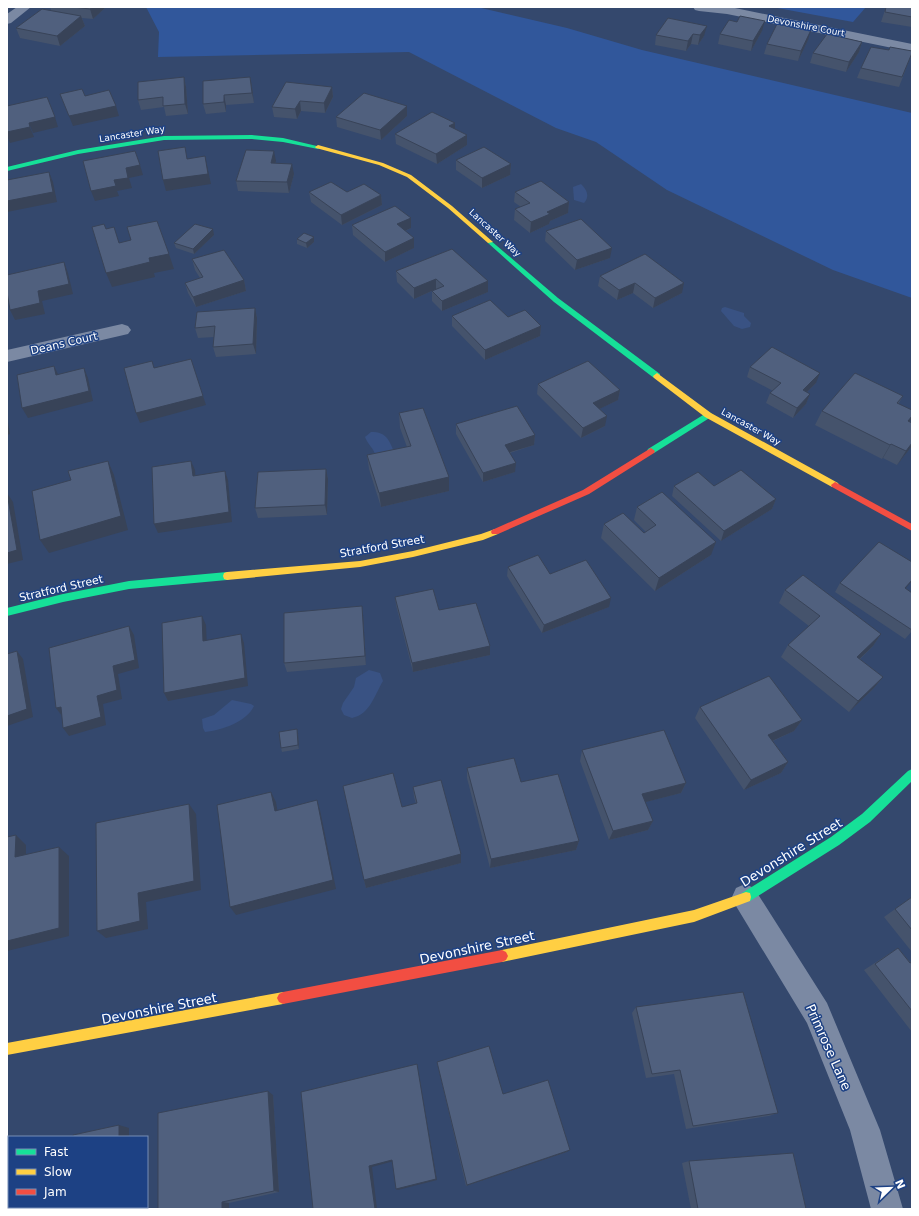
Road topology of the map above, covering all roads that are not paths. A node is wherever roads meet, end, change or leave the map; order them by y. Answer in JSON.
{"nodes":[{"id":1,"x":25,"y":7,"type":"edge"},
{"id":2,"x":699,"y":7,"type":"edge"},
{"id":3,"x":7,"y":20,"type":"edge"},
{"id":4,"x":912,"y":48,"type":"edge"},
{"id":5,"x":7,"y":169,"type":"edge"},
{"id":6,"x":122,"y":330,"type":"dead end"},
{"id":7,"x":7,"y":356,"type":"edge"},
{"id":8,"x":708,"y":415,"type":"junction"},
{"id":9,"x":912,"y":528,"type":"edge"},
{"id":10,"x":7,"y":612,"type":"edge"},
{"id":11,"x":912,"y":774,"type":"edge"},
{"id":12,"x":745,"y":897,"type":"junction"},
{"id":13,"x":7,"y":1049,"type":"edge"},
{"id":14,"x":887,"y":1209,"type":"edge"}],
"edges":[{"from":1,"to":3,"type":"street"},
{"from":2,"to":4,"type":"street","name":"Devonshire Court"},
{"from":5,"to":8,"type":"street","name":"Lancaster Way"},
{"from":6,"to":7,"type":"street","name":"Deans Court"},
{"from":8,"to":9,"type":"street","name":"Lancaster Way"},
{"from":8,"to":10,"type":"street","name":"Stratford Street"},
{"from":11,"to":12,"type":"street","name":"Devonshire Street"},
{"from":12,"to":13,"type":"street","name":"Devonshire Street"},
{"from":12,"to":14,"type":"street","name":"Primrose Lane"}]}
